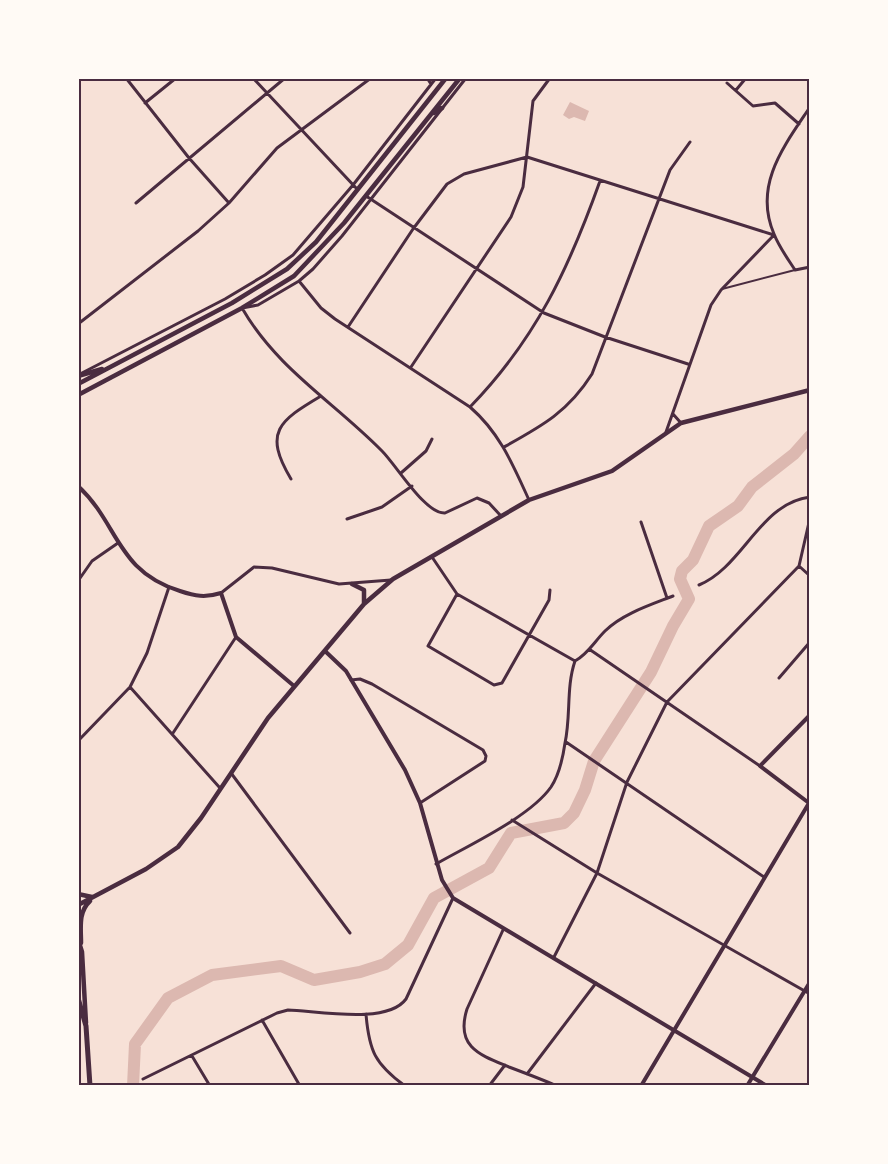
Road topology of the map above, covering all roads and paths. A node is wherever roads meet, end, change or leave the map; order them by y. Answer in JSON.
{"nodes":[{"id":1,"x":126,"y":78,"type":"edge"},
{"id":2,"x":176,"y":78,"type":"edge"},
{"id":3,"x":253,"y":78,"type":"edge"},
{"id":4,"x":285,"y":78,"type":"edge"},
{"id":5,"x":370,"y":78,"type":"edge"},
{"id":6,"x":427,"y":78,"type":"edge"},
{"id":7,"x":436,"y":78,"type":"edge"},
{"id":8,"x":446,"y":78,"type":"edge"},
{"id":9,"x":460,"y":78,"type":"edge"},
{"id":10,"x":466,"y":78,"type":"edge"},
{"id":11,"x":550,"y":78,"type":"edge"},
{"id":12,"x":746,"y":78,"type":"edge"},
{"id":13,"x":727,"y":83,"type":"dead end"},
{"id":14,"x":431,"y":84,"type":"junction"},
{"id":15,"x":735,"y":90,"type":"junction"},
{"id":16,"x":266,"y":93,"type":"junction"},
{"id":17,"x":146,"y":103,"type":"junction"},
{"id":18,"x":810,"y":107,"type":"edge"},
{"id":19,"x":442,"y":108,"type":"junction"},
{"id":20,"x":430,"y":117,"type":"junction"},
{"id":21,"x":799,"y":124,"type":"junction"},
{"id":22,"x":301,"y":130,"type":"junction"},
{"id":23,"x":690,"y":142,"type":"dead end"},
{"id":24,"x":527,"y":157,"type":"junction"},
{"id":25,"x":189,"y":159,"type":"junction"},
{"id":26,"x":600,"y":181,"type":"junction"},
{"id":27,"x":355,"y":187,"type":"junction"},
{"id":28,"x":368,"y":198,"type":"junction"},
{"id":29,"x":658,"y":200,"type":"junction"},
{"id":30,"x":136,"y":203,"type":"dead end"},
{"id":31,"x":229,"y":203,"type":"junction"},
{"id":32,"x":414,"y":228,"type":"junction"},
{"id":33,"x":774,"y":235,"type":"junction"},
{"id":34,"x":810,"y":267,"type":"edge"},
{"id":35,"x":477,"y":270,"type":"junction"},
{"id":36,"x":795,"y":270,"type":"junction"},
{"id":37,"x":299,"y":281,"type":"junction"},
{"id":38,"x":721,"y":290,"type":"junction"},
{"id":39,"x":242,"y":308,"type":"junction"},
{"id":40,"x":544,"y":313,"type":"junction"},
{"id":41,"x":78,"y":324,"type":"edge"},
{"id":42,"x":348,"y":327,"type":"junction"},
{"id":43,"x":605,"y":337,"type":"junction"},
{"id":44,"x":688,"y":364,"type":"junction"},
{"id":45,"x":114,"y":366,"type":"junction"},
{"id":46,"x":411,"y":367,"type":"junction"},
{"id":47,"x":78,"y":375,"type":"edge"},
{"id":48,"x":78,"y":384,"type":"edge"},
{"id":49,"x":810,"y":391,"type":"edge"},
{"id":50,"x":78,"y":395,"type":"edge"},
{"id":51,"x":321,"y":396,"type":"junction"},
{"id":52,"x":470,"y":407,"type":"junction"},
{"id":53,"x":672,"y":412,"type":"junction"},
{"id":54,"x":681,"y":423,"type":"junction"},
{"id":55,"x":665,"y":434,"type":"junction"},
{"id":56,"x":432,"y":439,"type":"dead end"},
{"id":57,"x":504,"y":447,"type":"junction"},
{"id":58,"x":401,"y":473,"type":"junction"},
{"id":59,"x":291,"y":480,"type":"dead end"},
{"id":60,"x":78,"y":486,"type":"edge"},
{"id":61,"x":412,"y":486,"type":"junction"},
{"id":62,"x":810,"y":497,"type":"edge"},
{"id":63,"x":529,"y":500,"type":"junction"},
{"id":64,"x":501,"y":516,"type":"junction"},
{"id":65,"x":810,"y":518,"type":"edge"},
{"id":66,"x":347,"y":519,"type":"dead end"},
{"id":67,"x":641,"y":522,"type":"dead end"},
{"id":68,"x":118,"y":543,"type":"junction"},
{"id":69,"x":432,"y":557,"type":"junction"},
{"id":70,"x":799,"y":566,"type":"junction"},
{"id":71,"x":810,"y":576,"type":"edge"},
{"id":72,"x":393,"y":579,"type":"junction"},
{"id":73,"x":78,"y":581,"type":"edge"},
{"id":74,"x":352,"y":584,"type":"junction"},
{"id":75,"x":699,"y":585,"type":"dead end"},
{"id":76,"x":169,"y":587,"type":"junction"},
{"id":77,"x":550,"y":590,"type":"dead end"},
{"id":78,"x":220,"y":593,"type":"junction"},
{"id":79,"x":458,"y":594,"type":"junction"},
{"id":80,"x":673,"y":596,"type":"dead end"},
{"id":81,"x":667,"y":598,"type":"junction"},
{"id":82,"x":364,"y":604,"type":"junction"},
{"id":83,"x":528,"y":634,"type":"junction"},
{"id":84,"x":236,"y":637,"type":"junction"},
{"id":85,"x":810,"y":642,"type":"edge"},
{"id":86,"x":588,"y":648,"type":"junction"},
{"id":87,"x":324,"y":651,"type":"junction"},
{"id":88,"x":575,"y":661,"type":"junction"},
{"id":89,"x":779,"y":678,"type":"dead end"},
{"id":90,"x":351,"y":680,"type":"junction"},
{"id":91,"x":294,"y":686,"type":"junction"},
{"id":92,"x":130,"y":687,"type":"junction"},
{"id":93,"x":667,"y":702,"type":"junction"},
{"id":94,"x":810,"y":715,"type":"edge"},
{"id":95,"x":173,"y":733,"type":"junction"},
{"id":96,"x":78,"y":741,"type":"edge"},
{"id":97,"x":566,"y":742,"type":"junction"},
{"id":98,"x":760,"y":766,"type":"junction"},
{"id":99,"x":230,"y":772,"type":"junction"},
{"id":100,"x":627,"y":782,"type":"junction"},
{"id":101,"x":220,"y":788,"type":"junction"},
{"id":102,"x":420,"y":803,"type":"junction"},
{"id":103,"x":809,"y":803,"type":"edge"},
{"id":104,"x":512,"y":820,"type":"junction"},
{"id":105,"x":436,"y":864,"type":"junction"},
{"id":106,"x":597,"y":873,"type":"junction"},
{"id":107,"x":764,"y":877,"type":"junction"},
{"id":108,"x":78,"y":894,"type":"edge"},
{"id":109,"x":451,"y":896,"type":"junction"},
{"id":110,"x":94,"y":897,"type":"junction"},
{"id":111,"x":78,"y":905,"type":"edge"},
{"id":112,"x":503,"y":930,"type":"junction"},
{"id":113,"x":350,"y":933,"type":"dead end"},
{"id":114,"x":78,"y":939,"type":"edge"},
{"id":115,"x":723,"y":946,"type":"junction"},
{"id":116,"x":82,"y":952,"type":"junction"},
{"id":117,"x":554,"y":957,"type":"junction"},
{"id":118,"x":810,"y":982,"type":"edge"},
{"id":119,"x":596,"y":983,"type":"junction"},
{"id":120,"x":804,"y":991,"type":"junction"},
{"id":121,"x":810,"y":994,"type":"edge"},
{"id":122,"x":78,"y":998,"type":"edge"},
{"id":123,"x":366,"y":1014,"type":"junction"},
{"id":124,"x":262,"y":1020,"type":"junction"},
{"id":125,"x":86,"y":1026,"type":"junction"},
{"id":126,"x":675,"y":1031,"type":"junction"},
{"id":127,"x":192,"y":1056,"type":"junction"},
{"id":128,"x":505,"y":1065,"type":"junction"},
{"id":129,"x":527,"y":1074,"type":"junction"},
{"id":130,"x":752,"y":1077,"type":"junction"},
{"id":131,"x":143,"y":1079,"type":"dead end"},
{"id":132,"x":544,"y":1081,"type":"junction"},
{"id":133,"x":90,"y":1086,"type":"edge"},
{"id":134,"x":210,"y":1086,"type":"edge"},
{"id":135,"x":300,"y":1086,"type":"edge"},
{"id":136,"x":405,"y":1086,"type":"edge"},
{"id":137,"x":489,"y":1086,"type":"edge"},
{"id":138,"x":540,"y":1086,"type":"edge"},
{"id":139,"x":557,"y":1086,"type":"edge"},
{"id":140,"x":641,"y":1086,"type":"edge"},
{"id":141,"x":747,"y":1086,"type":"edge"},
{"id":142,"x":767,"y":1086,"type":"edge"}],
"edges":[{"from":1,"to":17,"type":"street"},
{"from":2,"to":17,"type":"street"},
{"from":3,"to":16,"type":"street"},
{"from":4,"to":16,"type":"street"},
{"from":5,"to":22,"type":"street"},
{"from":6,"to":14,"type":"street"},
{"from":7,"to":14,"type":"street"},
{"from":8,"to":27,"type":"main road"},
{"from":9,"to":20,"type":"main road"},
{"from":10,"to":19,"type":"street"},
{"from":11,"to":24,"type":"street"},
{"from":12,"to":15,"type":"street"},
{"from":13,"to":15,"type":"street"},
{"from":14,"to":27,"type":"street"},
{"from":15,"to":21,"type":"street"},
{"from":16,"to":22,"type":"street"},
{"from":16,"to":25,"type":"street"},
{"from":17,"to":25,"type":"street"},
{"from":18,"to":21,"type":"street"},
{"from":19,"to":20,"type":"main road"},
{"from":19,"to":28,"type":"street"},
{"from":20,"to":28,"type":"main road"},
{"from":21,"to":33,"type":"street"},
{"from":22,"to":27,"type":"street"},
{"from":22,"to":31,"type":"street"},
{"from":23,"to":29,"type":"street"},
{"from":24,"to":26,"type":"street"},
{"from":24,"to":32,"type":"street"},
{"from":24,"to":35,"type":"street"},
{"from":25,"to":30,"type":"street"},
{"from":25,"to":31,"type":"street"},
{"from":26,"to":29,"type":"street"},
{"from":26,"to":40,"type":"street"},
{"from":27,"to":45,"type":"main road"},
{"from":27,"to":47,"type":"street"},
{"from":28,"to":32,"type":"street"},
{"from":28,"to":37,"type":"street"},
{"from":28,"to":39,"type":"main road"},
{"from":29,"to":33,"type":"street"},
{"from":29,"to":43,"type":"street"},
{"from":31,"to":41,"type":"street"},
{"from":32,"to":35,"type":"street"},
{"from":32,"to":42,"type":"street"},
{"from":33,"to":36,"type":"street"},
{"from":33,"to":38,"type":"street"},
{"from":34,"to":36,"type":"street"},
{"from":35,"to":40,"type":"street"},
{"from":35,"to":46,"type":"street"},
{"from":36,"to":38,"type":"street"},
{"from":37,"to":39,"type":"street"},
{"from":37,"to":42,"type":"street"},
{"from":38,"to":44,"type":"street"},
{"from":39,"to":50,"type":"main road"},
{"from":39,"to":51,"type":"street"},
{"from":40,"to":43,"type":"street"},
{"from":40,"to":52,"type":"street"},
{"from":42,"to":46,"type":"street"},
{"from":43,"to":44,"type":"street"},
{"from":43,"to":57,"type":"street"},
{"from":44,"to":53,"type":"street"},
{"from":45,"to":47,"type":"main road"},
{"from":45,"to":48,"type":"main road"},
{"from":46,"to":52,"type":"street"},
{"from":49,"to":54,"type":"main road"},
{"from":51,"to":58,"type":"street"},
{"from":51,"to":59,"type":"street"},
{"from":52,"to":57,"type":"street"},
{"from":53,"to":54,"type":"street"},
{"from":53,"to":55,"type":"street"},
{"from":54,"to":55,"type":"main road"},
{"from":55,"to":63,"type":"main road"},
{"from":56,"to":58,"type":"street"},
{"from":57,"to":63,"type":"street"},
{"from":58,"to":61,"type":"street"},
{"from":60,"to":68,"type":"street"},
{"from":61,"to":64,"type":"street"},
{"from":61,"to":66,"type":"street"},
{"from":62,"to":75,"type":"street"},
{"from":63,"to":64,"type":"main road"},
{"from":64,"to":69,"type":"main road"},
{"from":65,"to":70,"type":"street"},
{"from":67,"to":81,"type":"street"},
{"from":68,"to":73,"type":"street"},
{"from":68,"to":76,"type":"street"},
{"from":69,"to":72,"type":"main road"},
{"from":69,"to":79,"type":"street"},
{"from":70,"to":71,"type":"street"},
{"from":70,"to":93,"type":"street"},
{"from":72,"to":74,"type":"street"},
{"from":72,"to":82,"type":"main road"},
{"from":74,"to":78,"type":"street"},
{"from":74,"to":82,"type":"main road"},
{"from":76,"to":78,"type":"street"},
{"from":76,"to":92,"type":"street"},
{"from":77,"to":83,"type":"street"},
{"from":78,"to":84,"type":"street"},
{"from":79,"to":83,"type":"street"},
{"from":79,"to":83,"type":"street"},
{"from":80,"to":81,"type":"street"},
{"from":81,"to":86,"type":"street"},
{"from":82,"to":87,"type":"main road"},
{"from":83,"to":88,"type":"street"},
{"from":84,"to":91,"type":"street"},
{"from":84,"to":95,"type":"street"},
{"from":85,"to":89,"type":"street"},
{"from":86,"to":88,"type":"street"},
{"from":86,"to":93,"type":"street"},
{"from":87,"to":90,"type":"street"},
{"from":87,"to":91,"type":"main road"},
{"from":88,"to":97,"type":"street"},
{"from":90,"to":102,"type":"street"},
{"from":90,"to":102,"type":"street"},
{"from":91,"to":99,"type":"main road"},
{"from":92,"to":95,"type":"street"},
{"from":92,"to":96,"type":"street"},
{"from":93,"to":98,"type":"street"},
{"from":93,"to":100,"type":"street"},
{"from":94,"to":98,"type":"street"},
{"from":95,"to":101,"type":"street"},
{"from":97,"to":100,"type":"street"},
{"from":97,"to":104,"type":"street"},
{"from":98,"to":103,"type":"street"},
{"from":99,"to":101,"type":"main road"},
{"from":99,"to":113,"type":"street"},
{"from":100,"to":106,"type":"street"},
{"from":100,"to":107,"type":"street"},
{"from":101,"to":110,"type":"main road"},
{"from":102,"to":105,"type":"street"},
{"from":103,"to":107,"type":"street"},
{"from":104,"to":105,"type":"street"},
{"from":104,"to":106,"type":"street"},
{"from":105,"to":109,"type":"street"},
{"from":106,"to":115,"type":"street"},
{"from":106,"to":117,"type":"street"},
{"from":107,"to":115,"type":"street"},
{"from":108,"to":110,"type":"main road"},
{"from":109,"to":112,"type":"street"},
{"from":109,"to":123,"type":"street"},
{"from":110,"to":111,"type":"main road"},
{"from":110,"to":116,"type":"main road"},
{"from":112,"to":117,"type":"street"},
{"from":112,"to":128,"type":"street"},
{"from":114,"to":116,"type":"main road"},
{"from":115,"to":120,"type":"street"},
{"from":115,"to":126,"type":"street"},
{"from":116,"to":125,"type":"main road"},
{"from":117,"to":119,"type":"street"},
{"from":118,"to":120,"type":"street"},
{"from":119,"to":126,"type":"street"},
{"from":119,"to":129,"type":"street"},
{"from":120,"to":121,"type":"street"},
{"from":120,"to":130,"type":"street"},
{"from":122,"to":125,"type":"highway"},
{"from":123,"to":124,"type":"street"},
{"from":123,"to":136,"type":"street"},
{"from":124,"to":127,"type":"street"},
{"from":124,"to":135,"type":"street"},
{"from":125,"to":133,"type":"highway"},
{"from":126,"to":130,"type":"street"},
{"from":126,"to":140,"type":"street"},
{"from":127,"to":131,"type":"street"},
{"from":127,"to":134,"type":"street"},
{"from":128,"to":129,"type":"street"},
{"from":128,"to":137,"type":"street"},
{"from":129,"to":132,"type":"street"},
{"from":130,"to":141,"type":"street"},
{"from":130,"to":142,"type":"street"},
{"from":132,"to":138,"type":"street"},
{"from":132,"to":139,"type":"street"}]}
